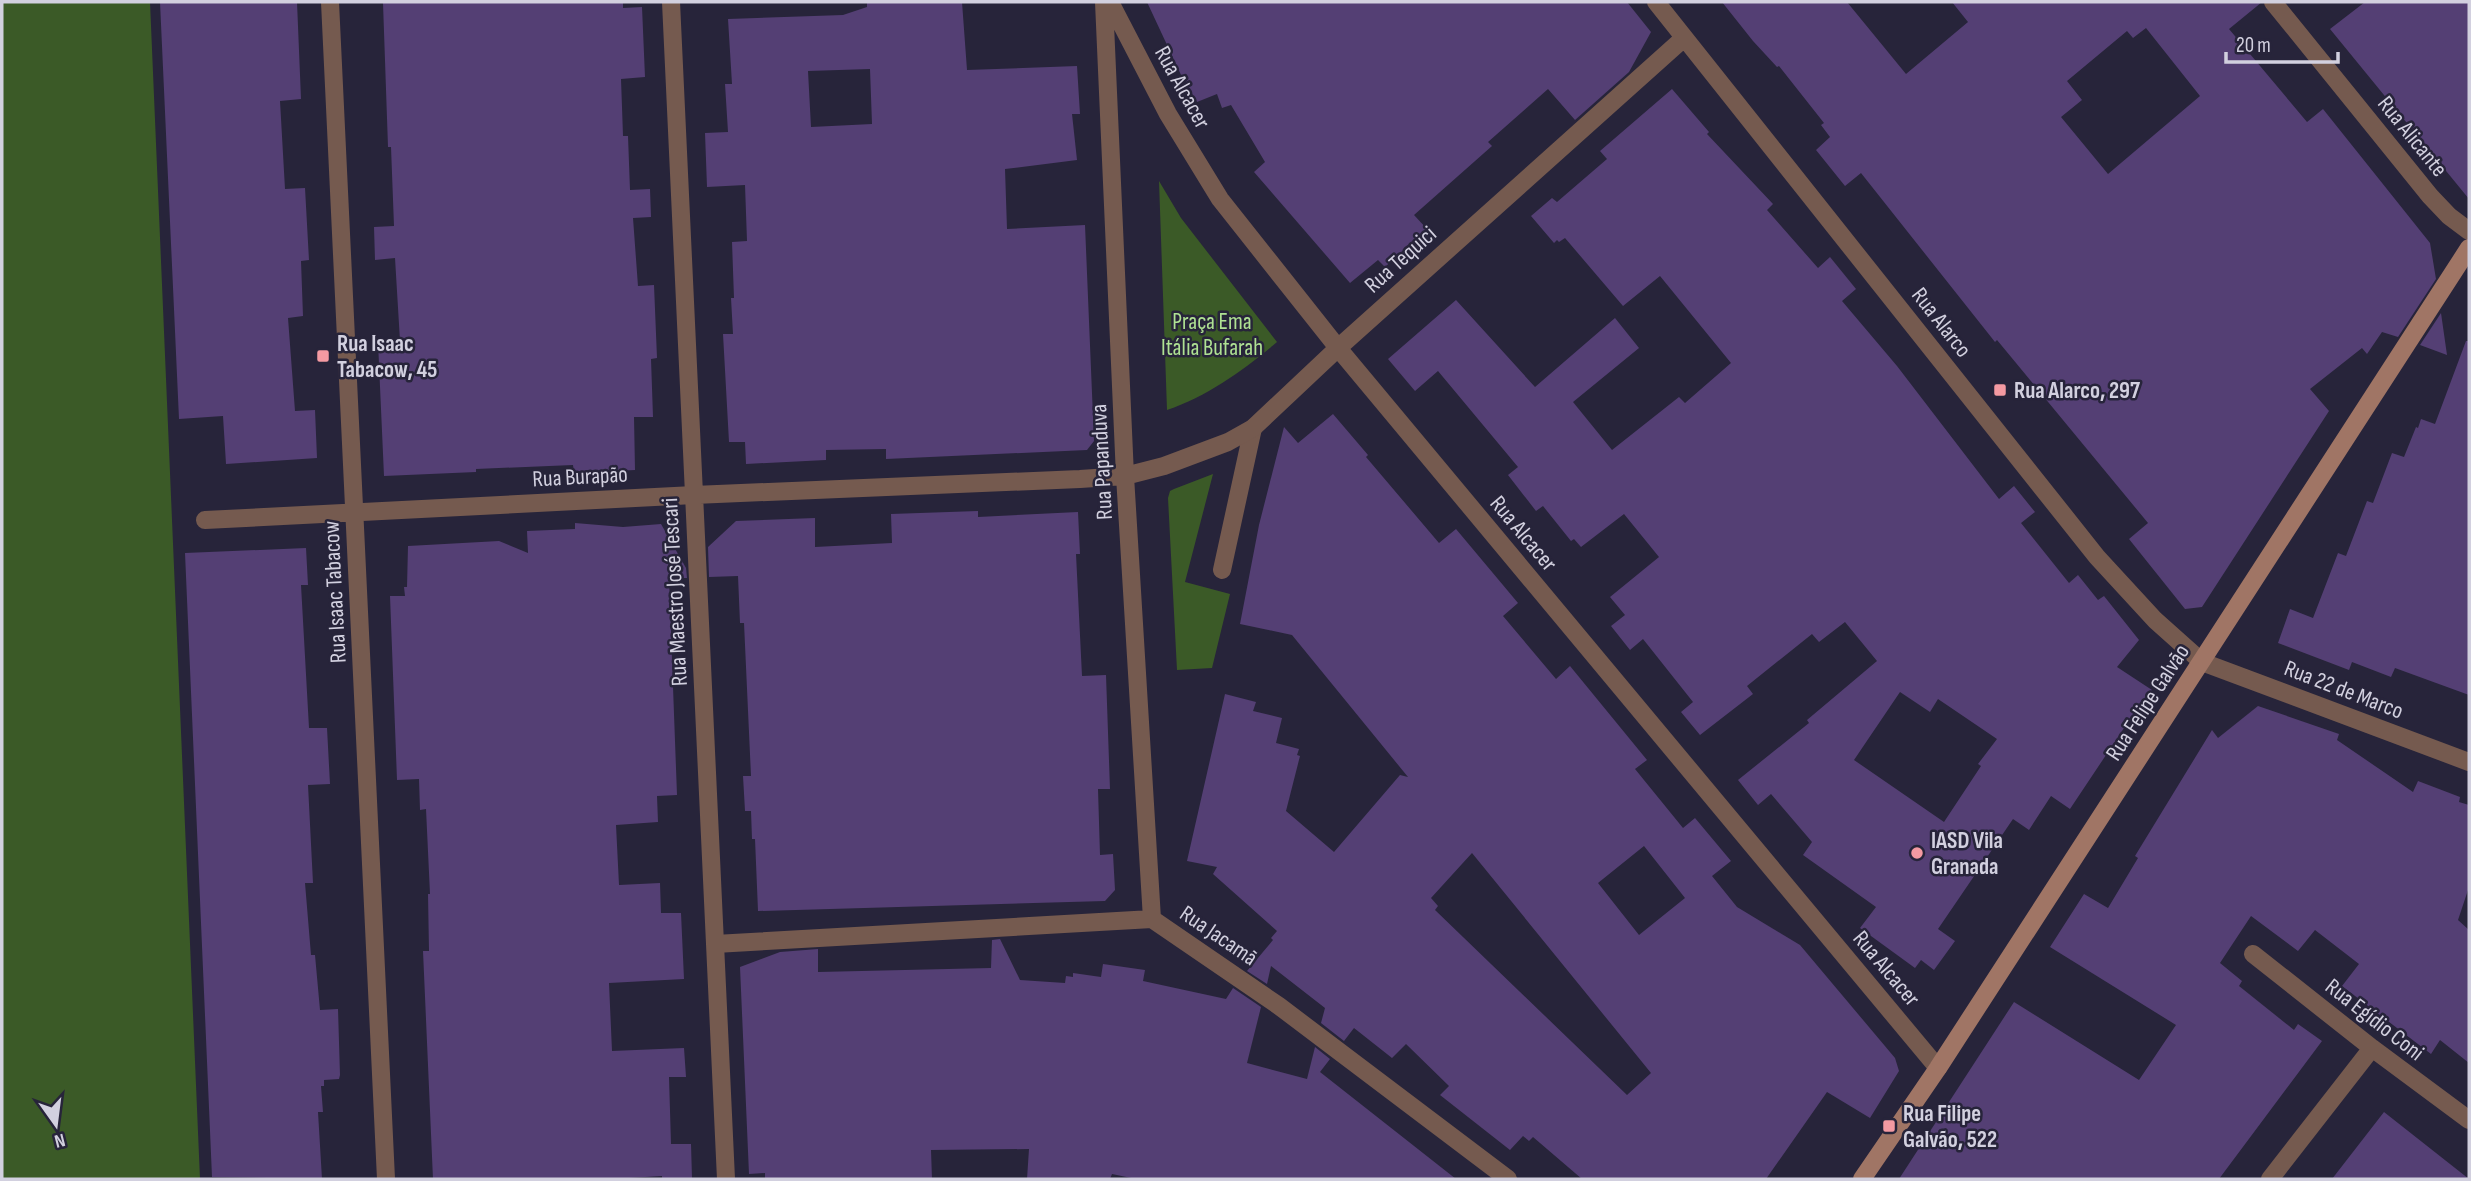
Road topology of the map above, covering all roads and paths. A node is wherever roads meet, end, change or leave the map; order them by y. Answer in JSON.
{"nodes":[{"id":1,"x":330,"y":2,"type":"edge"},
{"id":2,"x":671,"y":2,"type":"edge"},
{"id":3,"x":1104,"y":2,"type":"edge"},
{"id":4,"x":1110,"y":2,"type":"edge"},
{"id":5,"x":1656,"y":2,"type":"edge"},
{"id":6,"x":2273,"y":2,"type":"edge"},
{"id":7,"x":1684,"y":38,"type":"junction"},
{"id":8,"x":2469,"y":231,"type":"edge"},
{"id":9,"x":2469,"y":248,"type":"edge"},
{"id":10,"x":1338,"y":348,"type":"junction"},
{"id":11,"x":1253,"y":428,"type":"junction"},
{"id":12,"x":1125,"y":476,"type":"junction"},
{"id":13,"x":694,"y":495,"type":"junction"},
{"id":14,"x":354,"y":512,"type":"junction"},
{"id":15,"x":205,"y":520,"type":"dead end"},
{"id":16,"x":1222,"y":569,"type":"dead end"},
{"id":17,"x":2202,"y":662,"type":"junction"},
{"id":18,"x":2469,"y":762,"type":"edge"},
{"id":19,"x":1152,"y":919,"type":"junction"},
{"id":20,"x":715,"y":944,"type":"junction"},
{"id":21,"x":2253,"y":954,"type":"dead end"},
{"id":22,"x":2372,"y":1048,"type":"junction"},
{"id":23,"x":1938,"y":1068,"type":"junction"},
{"id":24,"x":2469,"y":1120,"type":"edge"},
{"id":25,"x":386,"y":1179,"type":"edge"},
{"id":26,"x":726,"y":1179,"type":"edge"},
{"id":27,"x":1508,"y":1179,"type":"edge"},
{"id":28,"x":1862,"y":1179,"type":"edge"},
{"id":29,"x":2270,"y":1179,"type":"edge"}],
"edges":[{"from":1,"to":14,"type":"street","name":"Rua Isaac Tabacow"},
{"from":2,"to":13,"type":"street","name":"Rua Maestro José Tescari"},
{"from":3,"to":12,"type":"street","name":"Rua Papanduva"},
{"from":4,"to":10,"type":"street","name":"Rua Alcacer"},
{"from":5,"to":7,"type":"street","name":"Rua Alarco"},
{"from":6,"to":8,"type":"street","name":"Rua Alicante"},
{"from":7,"to":10,"type":"street","name":"Rua Tequici"},
{"from":7,"to":17,"type":"street","name":"Rua Alarco"},
{"from":9,"to":17,"type":"street","name":"Rua Felipe Galvão"},
{"from":10,"to":11,"type":"street","name":"Rua Tequici"},
{"from":10,"to":23,"type":"street","name":"Rua Alcacer"},
{"from":11,"to":12,"type":"street","name":"Rua Tequici"},
{"from":11,"to":16,"type":"street"},
{"from":12,"to":13,"type":"street","name":"Rua Burapão"},
{"from":12,"to":19,"type":"street","name":"Rua Papanduva"},
{"from":13,"to":14,"type":"street","name":"Rua Burapão"},
{"from":13,"to":20,"type":"street","name":"Rua Maestro José Tescari"},
{"from":14,"to":15,"type":"street","name":"Rua Burapão"},
{"from":14,"to":25,"type":"street","name":"Rua Isaac Tabacow"},
{"from":17,"to":18,"type":"street","name":"Rua 22 de Marco"},
{"from":17,"to":23,"type":"street","name":"Rua Felipe Galvão"},
{"from":19,"to":20,"type":"street","name":"Rua Jacamã"},
{"from":19,"to":27,"type":"street","name":"Rua Jacamã"},
{"from":20,"to":26,"type":"street","name":"Rua Maestro José Tescari"},
{"from":21,"to":22,"type":"street","name":"Rua Egídio Coni"},
{"from":22,"to":24,"type":"street","name":"Rua Egídio Coni"},
{"from":22,"to":29,"type":"street"},
{"from":23,"to":28,"type":"street","name":"Rua Felipe Galvão"}]}
